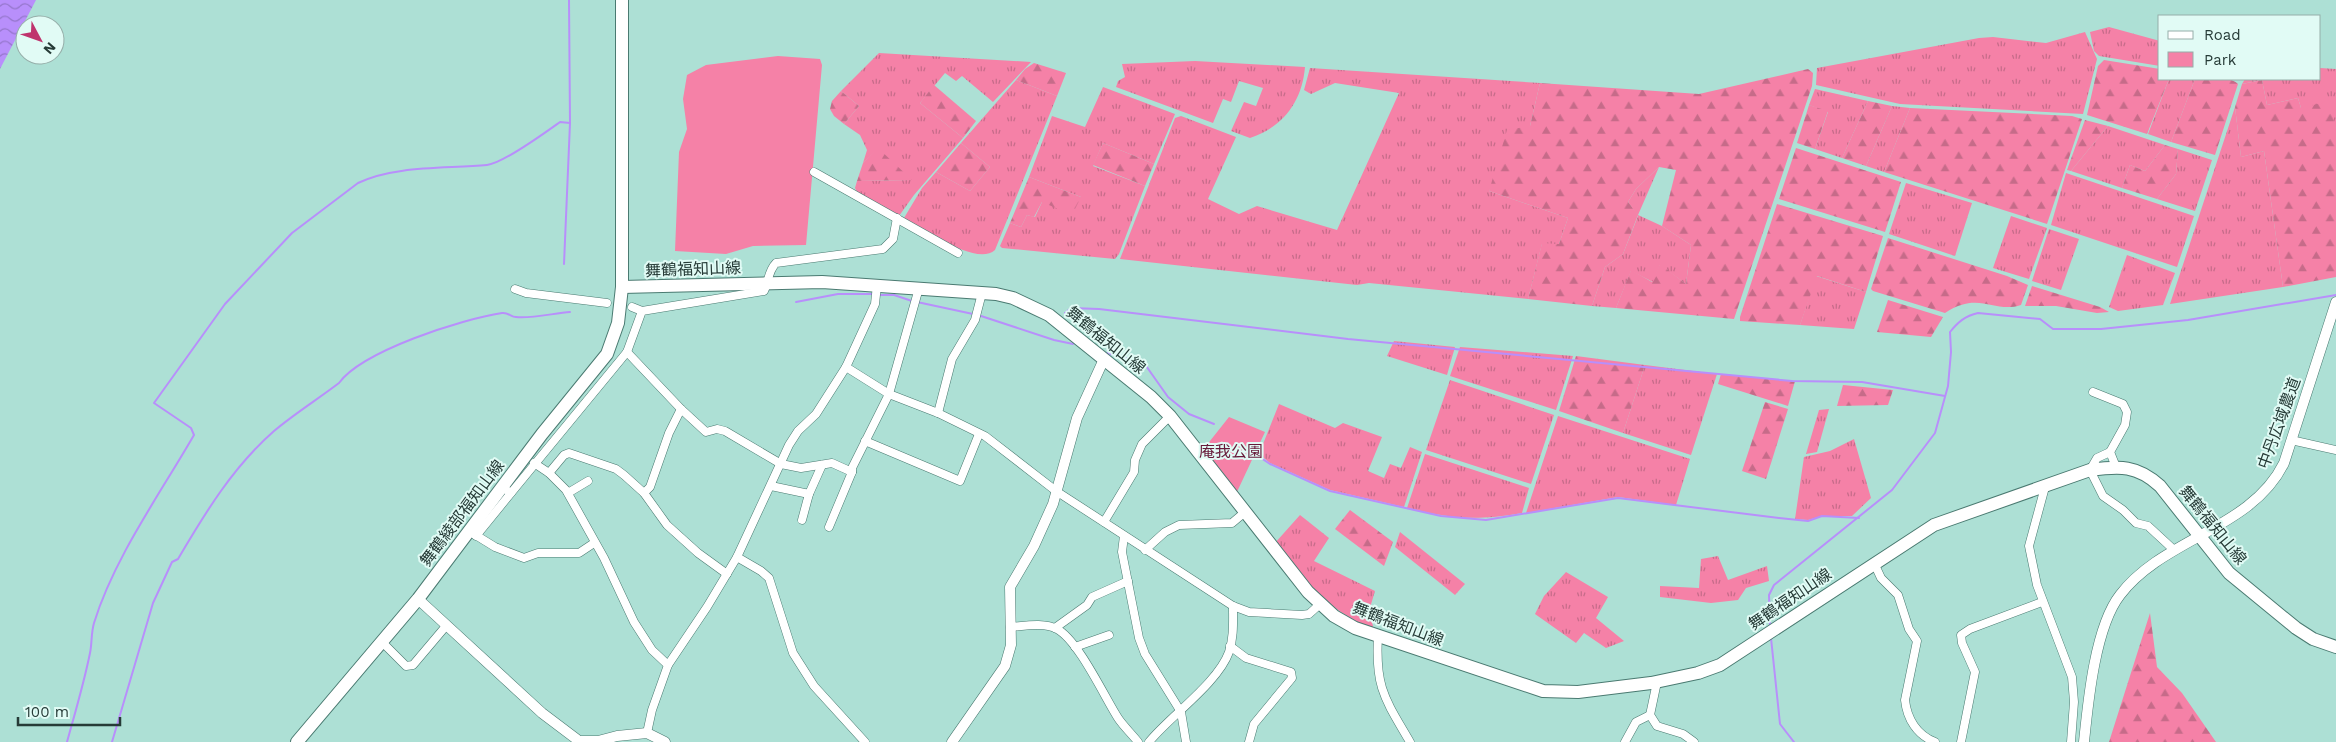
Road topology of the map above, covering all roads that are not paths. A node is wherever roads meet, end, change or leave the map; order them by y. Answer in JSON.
{"nodes":[{"id":1,"x":622,"y":0,"type":"edge"},
{"id":2,"x":814,"y":172,"type":"dead end"},
{"id":3,"x":897,"y":218,"type":"junction"},
{"id":4,"x":958,"y":253,"type":"dead end"},
{"id":5,"x":622,"y":281,"type":"junction"},
{"id":6,"x":768,"y":282,"type":"junction"},
{"id":7,"x":877,"y":285,"type":"junction"},
{"id":8,"x":919,"y":288,"type":"junction"},
{"id":9,"x":515,"y":289,"type":"dead end"},
{"id":10,"x":982,"y":293,"type":"junction"},
{"id":11,"x":2336,"y":302,"type":"edge"},
{"id":12,"x":607,"y":303,"type":"dead end"},
{"id":13,"x":632,"y":307,"type":"dead end"},
{"id":14,"x":642,"y":311,"type":"junction"},
{"id":15,"x":627,"y":352,"type":"junction"},
{"id":16,"x":1104,"y":359,"type":"junction"},
{"id":17,"x":846,"y":367,"type":"junction"},
{"id":18,"x":2093,"y":392,"type":"dead end"},
{"id":19,"x":890,"y":394,"type":"junction"},
{"id":20,"x":681,"y":410,"type":"junction"},
{"id":21,"x":938,"y":413,"type":"junction"},
{"id":22,"x":1170,"y":416,"type":"junction"},
{"id":23,"x":979,"y":434,"type":"junction"},
{"id":24,"x":2292,"y":437,"type":"junction"},
{"id":25,"x":865,"y":441,"type":"junction"},
{"id":26,"x":2336,"y":450,"type":"edge"},
{"id":27,"x":2110,"y":452,"type":"junction"},
{"id":28,"x":534,"y":463,"type":"junction"},
{"id":29,"x":781,"y":464,"type":"junction"},
{"id":30,"x":822,"y":465,"type":"junction"},
{"id":31,"x":2116,"y":467,"type":"junction"},
{"id":32,"x":2090,"y":470,"type":"junction"},
{"id":33,"x":852,"y":472,"type":"junction"},
{"id":34,"x":548,"y":473,"type":"junction"},
{"id":35,"x":588,"y":481,"type":"dead end"},
{"id":36,"x":771,"y":486,"type":"junction"},
{"id":37,"x":2045,"y":487,"type":"junction"},
{"id":38,"x":506,"y":490,"type":"junction"},
{"id":39,"x":1056,"y":491,"type":"junction"},
{"id":40,"x":644,"y":493,"type":"junction"},
{"id":41,"x":568,"y":494,"type":"junction"},
{"id":42,"x":809,"y":494,"type":"junction"},
{"id":43,"x":1245,"y":512,"type":"junction"},
{"id":44,"x":802,"y":520,"type":"dead end"},
{"id":45,"x":1104,"y":522,"type":"junction"},
{"id":46,"x":829,"y":527,"type":"dead end"},
{"id":47,"x":473,"y":534,"type":"junction"},
{"id":48,"x":1124,"y":536,"type":"junction"},
{"id":49,"x":2198,"y":536,"type":"junction"},
{"id":50,"x":594,"y":543,"type":"junction"},
{"id":51,"x":1145,"y":550,"type":"junction"},
{"id":52,"x":2174,"y":550,"type":"junction"},
{"id":53,"x":737,"y":557,"type":"junction"},
{"id":54,"x":1874,"y":563,"type":"junction"},
{"id":55,"x":727,"y":574,"type":"junction"},
{"id":56,"x":1128,"y":580,"type":"junction"},
{"id":57,"x":418,"y":599,"type":"junction"},
{"id":58,"x":2042,"y":602,"type":"junction"},
{"id":59,"x":1319,"y":605,"type":"junction"},
{"id":60,"x":1232,"y":606,"type":"junction"},
{"id":61,"x":446,"y":626,"type":"junction"},
{"id":62,"x":1010,"y":627,"type":"junction"},
{"id":63,"x":1055,"y":628,"type":"junction"},
{"id":64,"x":1108,"y":636,"type":"dead end"},
{"id":65,"x":1378,"y":636,"type":"junction"},
{"id":66,"x":382,"y":642,"type":"junction"},
{"id":67,"x":1230,"y":646,"type":"junction"},
{"id":68,"x":1075,"y":647,"type":"junction"},
{"id":69,"x":2336,"y":647,"type":"edge"},
{"id":70,"x":668,"y":666,"type":"junction"},
{"id":71,"x":1657,"y":682,"type":"junction"},
{"id":72,"x":1181,"y":712,"type":"junction"},
{"id":73,"x":1650,"y":715,"type":"junction"},
{"id":74,"x":647,"y":733,"type":"junction"},
{"id":75,"x":297,"y":742,"type":"edge"},
{"id":76,"x":579,"y":742,"type":"edge"},
{"id":77,"x":665,"y":742,"type":"edge"},
{"id":78,"x":865,"y":742,"type":"edge"},
{"id":79,"x":952,"y":742,"type":"edge"},
{"id":80,"x":1138,"y":742,"type":"edge"},
{"id":81,"x":1149,"y":742,"type":"edge"},
{"id":82,"x":1186,"y":742,"type":"edge"},
{"id":83,"x":1249,"y":742,"type":"edge"},
{"id":84,"x":1410,"y":742,"type":"edge"},
{"id":85,"x":1625,"y":742,"type":"edge"},
{"id":86,"x":1694,"y":742,"type":"edge"},
{"id":87,"x":1935,"y":742,"type":"edge"},
{"id":88,"x":1961,"y":742,"type":"edge"},
{"id":89,"x":2071,"y":742,"type":"edge"},
{"id":90,"x":2084,"y":742,"type":"edge"}],
"edges":[{"from":1,"to":5,"type":"main road","name":"舞鶴福知山線"},
{"from":2,"to":3,"type":"street"},
{"from":3,"to":4,"type":"street"},
{"from":3,"to":6,"type":"street"},
{"from":5,"to":6,"type":"main road","name":"舞鶴福知山線"},
{"from":5,"to":38,"type":"main road","name":"舞鶴綾部福知山線"},
{"from":6,"to":7,"type":"main road","name":"舞鶴福知山線"},
{"from":6,"to":14,"type":"street"},
{"from":7,"to":8,"type":"main road","name":"舞鶴福知山線"},
{"from":7,"to":17,"type":"street"},
{"from":8,"to":10,"type":"main road","name":"舞鶴福知山線"},
{"from":8,"to":19,"type":"street"},
{"from":9,"to":12,"type":"street"},
{"from":10,"to":16,"type":"main road","name":"舞鶴福知山線"},
{"from":10,"to":21,"type":"street"},
{"from":11,"to":24,"type":"street","name":"中丹広域農道"},
{"from":13,"to":14,"type":"street"},
{"from":14,"to":15,"type":"street"},
{"from":15,"to":20,"type":"street"},
{"from":15,"to":28,"type":"street"},
{"from":16,"to":22,"type":"main road","name":"舞鶴福知山線"},
{"from":16,"to":39,"type":"street"},
{"from":17,"to":19,"type":"street"},
{"from":17,"to":29,"type":"street"},
{"from":18,"to":27,"type":"street"},
{"from":19,"to":21,"type":"street"},
{"from":19,"to":25,"type":"street"},
{"from":20,"to":29,"type":"street"},
{"from":20,"to":40,"type":"street"},
{"from":21,"to":23,"type":"street"},
{"from":22,"to":43,"type":"main road","name":"舞鶴福知山線"},
{"from":22,"to":45,"type":"street"},
{"from":23,"to":25,"type":"street"},
{"from":23,"to":39,"type":"street"},
{"from":24,"to":26,"type":"street"},
{"from":24,"to":49,"type":"street","name":"中丹広域農道"},
{"from":25,"to":33,"type":"street"},
{"from":27,"to":31,"type":"street"},
{"from":27,"to":32,"type":"street"},
{"from":28,"to":34,"type":"street"},
{"from":28,"to":38,"type":"street"},
{"from":29,"to":30,"type":"street"},
{"from":29,"to":36,"type":"street"},
{"from":30,"to":33,"type":"street"},
{"from":30,"to":42,"type":"street"},
{"from":31,"to":32,"type":"main road","name":"舞鶴福知山線"},
{"from":31,"to":49,"type":"main road","name":"舞鶴福知山線"},
{"from":32,"to":37,"type":"main road","name":"舞鶴福知山線"},
{"from":32,"to":52,"type":"street"},
{"from":33,"to":46,"type":"street"},
{"from":34,"to":40,"type":"street"},
{"from":34,"to":41,"type":"street"},
{"from":35,"to":41,"type":"street"},
{"from":36,"to":42,"type":"street"},
{"from":36,"to":53,"type":"street"},
{"from":37,"to":54,"type":"main road","name":"舞鶴福知山線"},
{"from":37,"to":58,"type":"street"},
{"from":38,"to":47,"type":"main road","name":"舞鶴綾部福知山線"},
{"from":39,"to":45,"type":"street"},
{"from":39,"to":62,"type":"street"},
{"from":40,"to":55,"type":"street"},
{"from":41,"to":50,"type":"street"},
{"from":42,"to":44,"type":"street"},
{"from":43,"to":51,"type":"street"},
{"from":43,"to":59,"type":"main road","name":"舞鶴福知山線"},
{"from":45,"to":48,"type":"street"},
{"from":47,"to":50,"type":"street"},
{"from":47,"to":57,"type":"main road","name":"舞鶴綾部福知山線"},
{"from":48,"to":51,"type":"street"},
{"from":48,"to":56,"type":"street"},
{"from":49,"to":52,"type":"street","name":"中丹広域農道"},
{"from":49,"to":69,"type":"main road","name":"舞鶴福知山線"},
{"from":50,"to":70,"type":"street"},
{"from":51,"to":60,"type":"street"},
{"from":52,"to":90,"type":"street","name":"中丹広域農道"},
{"from":53,"to":55,"type":"street"},
{"from":53,"to":78,"type":"street"},
{"from":54,"to":71,"type":"main road","name":"舞鶴福知山線"},
{"from":54,"to":87,"type":"street"},
{"from":55,"to":70,"type":"street"},
{"from":56,"to":63,"type":"street"},
{"from":56,"to":72,"type":"street"},
{"from":57,"to":61,"type":"street"},
{"from":57,"to":66,"type":"main road","name":"舞鶴綾部福知山線"},
{"from":58,"to":88,"type":"street"},
{"from":58,"to":89,"type":"street"},
{"from":59,"to":60,"type":"street"},
{"from":59,"to":65,"type":"main road","name":"舞鶴福知山線"},
{"from":60,"to":67,"type":"street"},
{"from":61,"to":66,"type":"street"},
{"from":61,"to":76,"type":"street"},
{"from":62,"to":63,"type":"street"},
{"from":62,"to":79,"type":"street"},
{"from":63,"to":68,"type":"street"},
{"from":64,"to":68,"type":"street"},
{"from":65,"to":71,"type":"main road","name":"舞鶴福知山線"},
{"from":65,"to":84,"type":"street"},
{"from":66,"to":75,"type":"main road","name":"舞鶴綾部福知山線"},
{"from":67,"to":72,"type":"street"},
{"from":67,"to":83,"type":"street"},
{"from":68,"to":80,"type":"street"},
{"from":70,"to":74,"type":"street"},
{"from":71,"to":73,"type":"street"},
{"from":72,"to":81,"type":"street"},
{"from":72,"to":82,"type":"street"},
{"from":73,"to":85,"type":"street"},
{"from":73,"to":86,"type":"street"},
{"from":74,"to":76,"type":"street"},
{"from":74,"to":77,"type":"street"}]}
